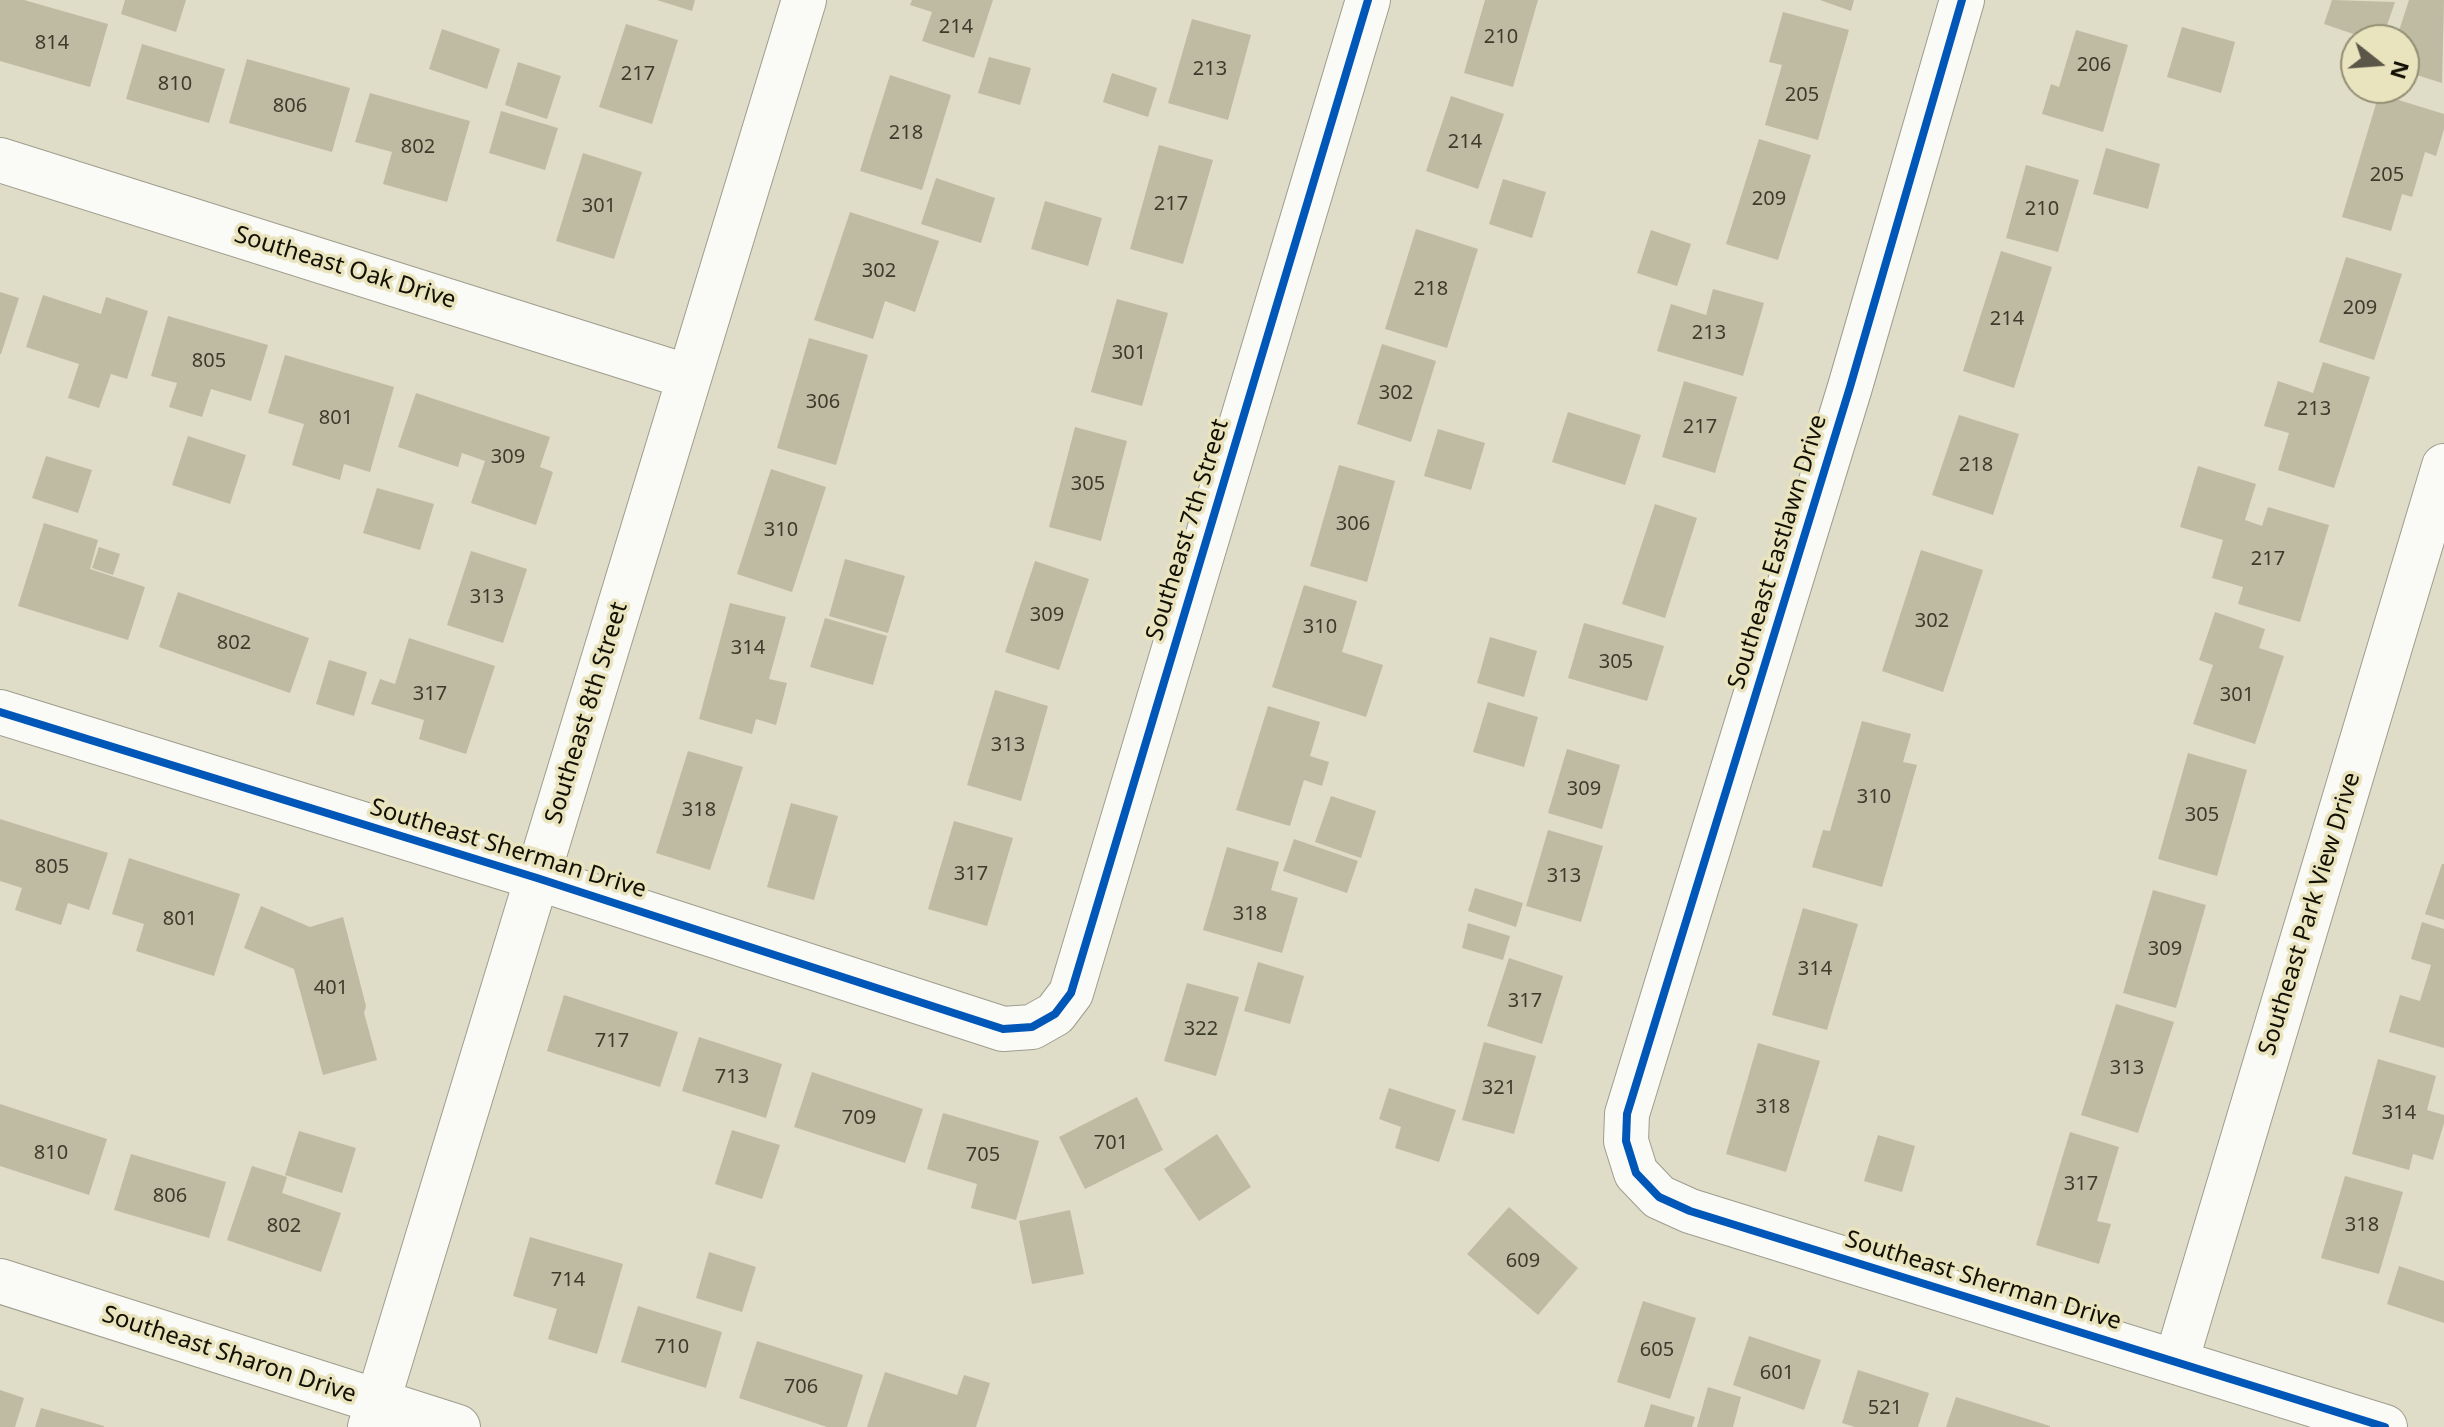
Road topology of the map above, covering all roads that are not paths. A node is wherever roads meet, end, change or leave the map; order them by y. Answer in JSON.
{"nodes":[{"id":1,"x":804,"y":0,"type":"edge"},
{"id":2,"x":1368,"y":0,"type":"edge"},
{"id":3,"x":1962,"y":0,"type":"edge"},
{"id":4,"x":0,"y":160,"type":"edge"},
{"id":5,"x":689,"y":377,"type":"junction"},
{"id":6,"x":2444,"y":466,"type":"edge"},
{"id":7,"x":0,"y":712,"type":"edge"},
{"id":8,"x":537,"y":878,"type":"junction"},
{"id":9,"x":1003,"y":1029,"type":"joint"},
{"id":10,"x":1627,"y":1114,"type":"joint"},
{"id":11,"x":0,"y":1281,"type":"edge"},
{"id":12,"x":2176,"y":1362,"type":"junction"},
{"id":13,"x":374,"y":1414,"type":"edge"},
{"id":14,"x":458,"y":1427,"type":"edge"},
{"id":15,"x":2385,"y":1427,"type":"edge"}],
"edges":[{"from":1,"to":5,"type":"street","name":"Southeast 8th Street"},
{"from":2,"to":9,"type":"street","name":"Southeast 7th Street"},
{"from":3,"to":10,"type":"street","name":"Southeast Eastlawn Drive"},
{"from":4,"to":5,"type":"street","name":"Southeast Oak Drive"},
{"from":5,"to":8,"type":"street","name":"Southeast 8th Street"},
{"from":6,"to":12,"type":"street","name":"Southeast Park View Drive"},
{"from":7,"to":8,"type":"street","name":"Southeast Sherman Drive"},
{"from":8,"to":9,"type":"street","name":"Southeast Sherman Drive"},
{"from":8,"to":13,"type":"street","name":"Southeast 8th Street"},
{"from":10,"to":12,"type":"street","name":"Southeast Sherman Drive"},
{"from":11,"to":13,"type":"street","name":"Southeast Sharon Drive"},
{"from":12,"to":15,"type":"street","name":"Southeast Sherman Drive"},
{"from":13,"to":14,"type":"street","name":"Southeast Sharon Drive"}]}
